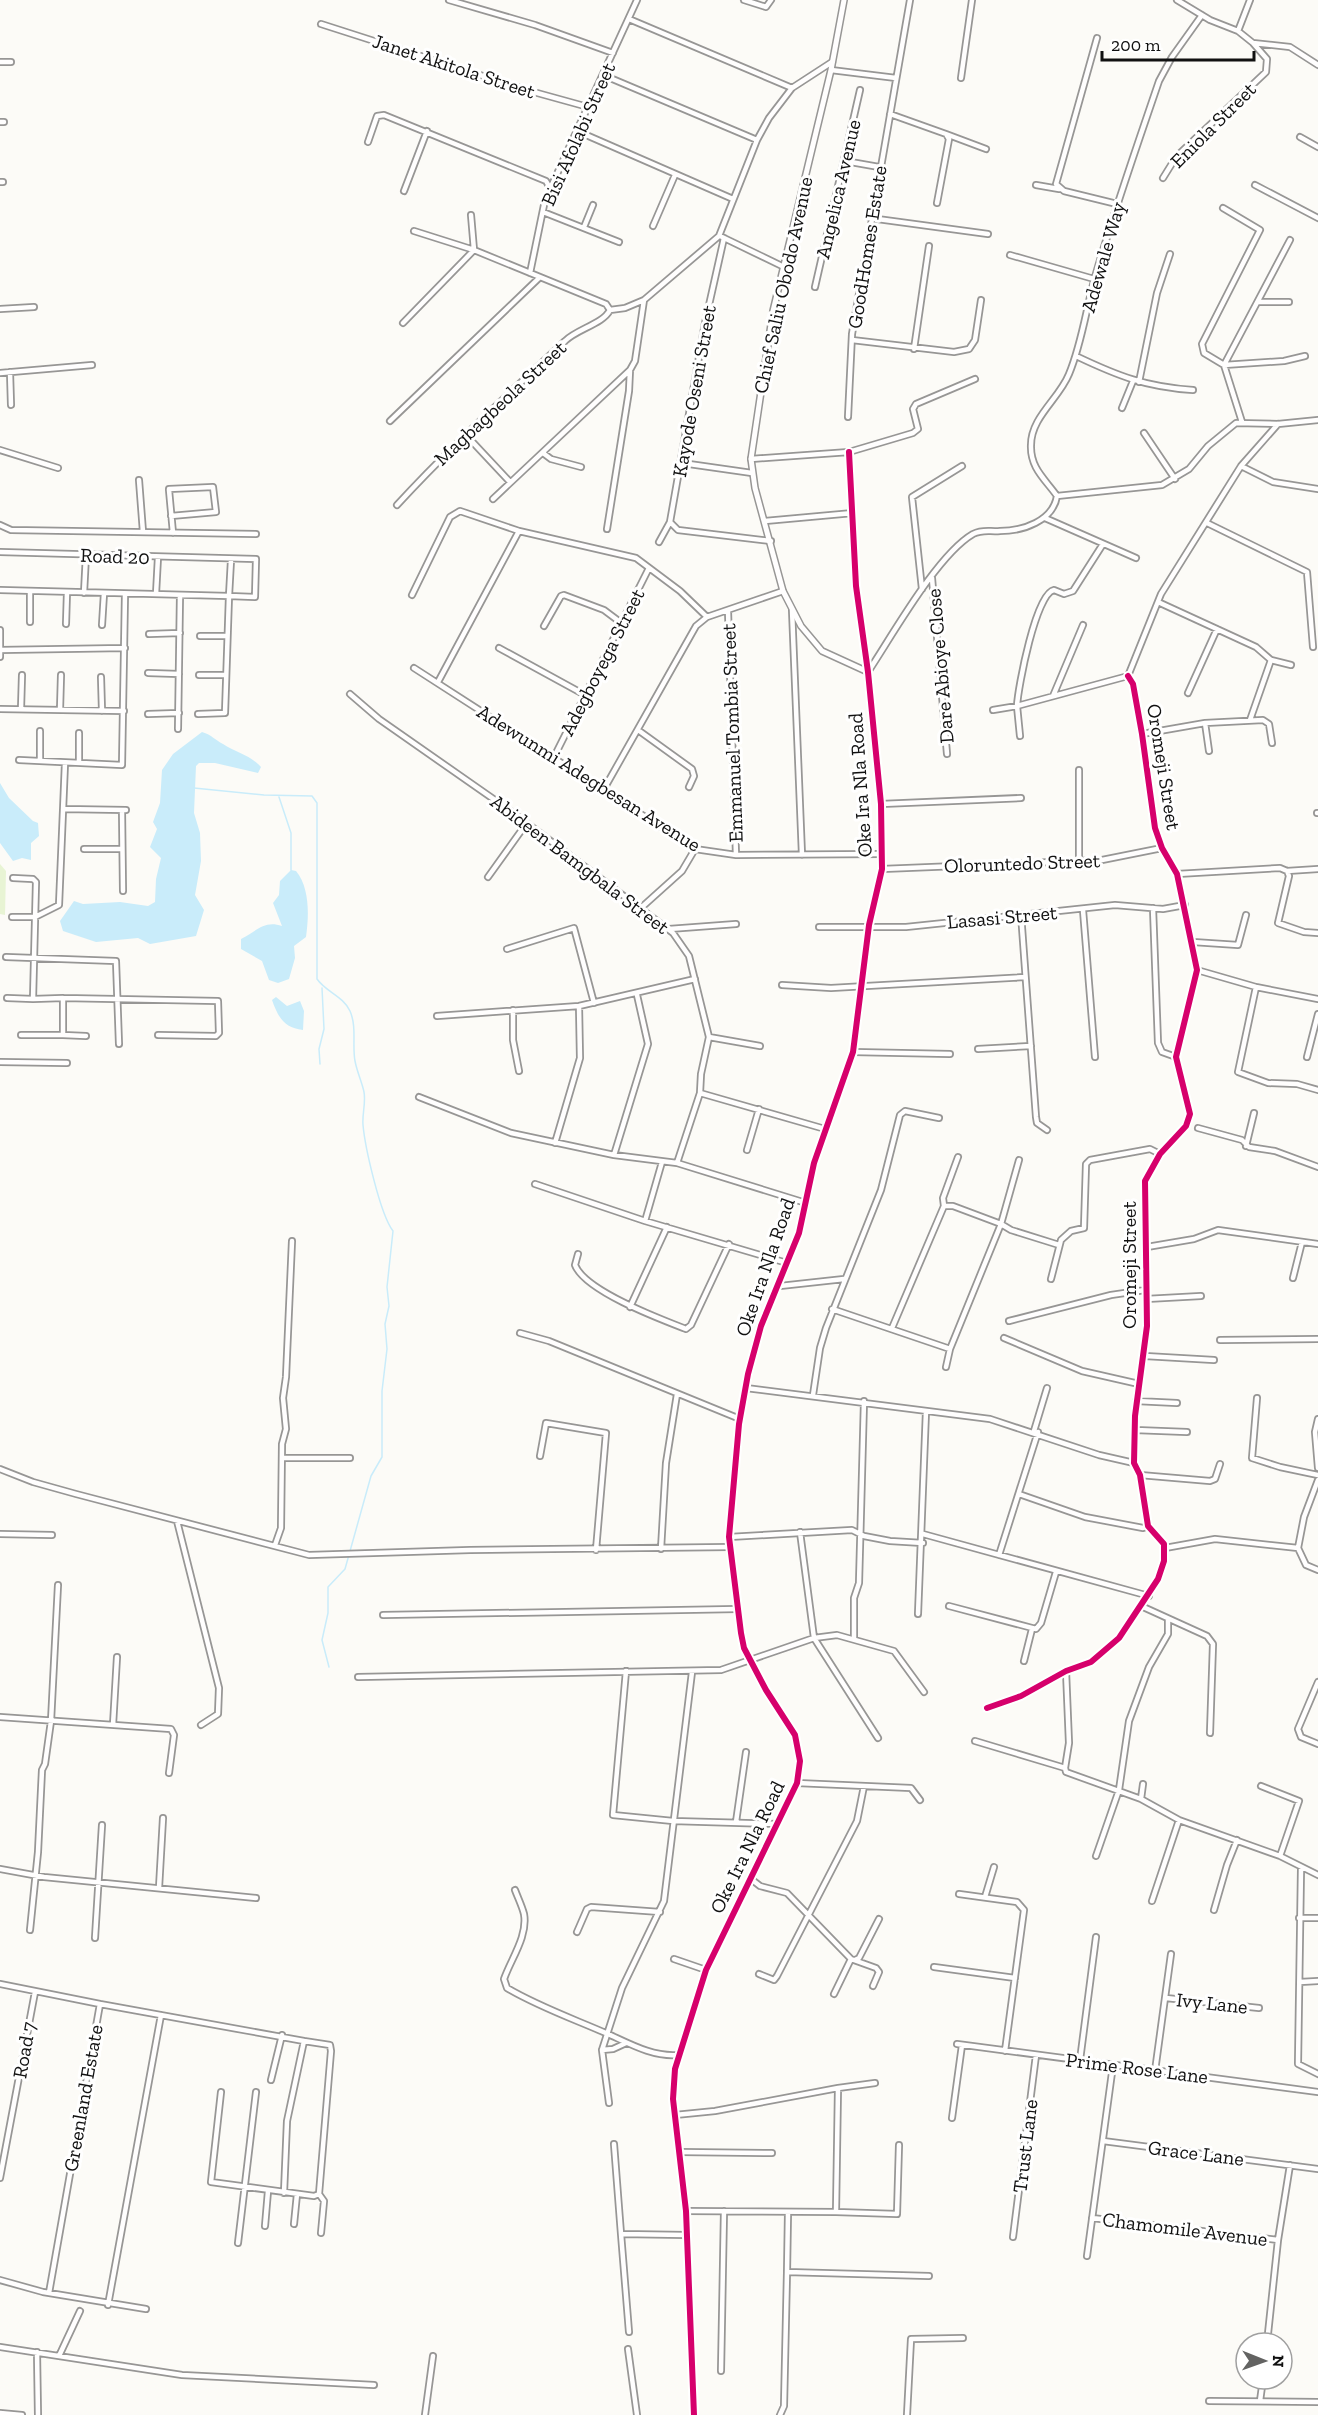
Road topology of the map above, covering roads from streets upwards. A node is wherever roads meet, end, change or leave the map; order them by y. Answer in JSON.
{"nodes":[{"id":1,"x":449,"y":0,"type":"edge"},
{"id":2,"x":638,"y":0,"type":"edge"},
{"id":3,"x":744,"y":0,"type":"edge"},
{"id":4,"x":771,"y":0,"type":"edge"},
{"id":5,"x":844,"y":0,"type":"edge"},
{"id":6,"x":910,"y":0,"type":"edge"},
{"id":7,"x":972,"y":0,"type":"edge"},
{"id":8,"x":1177,"y":0,"type":"edge"},
{"id":9,"x":1250,"y":0,"type":"edge"},
{"id":10,"x":1189,"y":3,"type":"edge"},
{"id":11,"x":1202,"y":15,"type":"junction"},
{"id":12,"x":629,"y":19,"type":"junction"},
{"id":13,"x":321,"y":24,"type":"dead end"},
{"id":14,"x":1238,"y":31,"type":"junction"},
{"id":15,"x":1097,"y":38,"type":"dead end"},
{"id":16,"x":1253,"y":43,"type":"junction"},
{"id":17,"x":613,"y":53,"type":"junction"},
{"id":18,"x":0,"y":62,"type":"edge"},
{"id":19,"x":11,"y":62,"type":"dead end"},
{"id":20,"x":832,"y":62,"type":"junction"},
{"id":21,"x":1318,"y":66,"type":"edge"},
{"id":22,"x":831,"y":70,"type":"junction"},
{"id":23,"x":603,"y":75,"type":"junction"},
{"id":24,"x":896,"y":78,"type":"junction"},
{"id":25,"x":961,"y":78,"type":"dead end"},
{"id":26,"x":792,"y":88,"type":"junction"},
{"id":27,"x":860,"y":90,"type":"dead end"},
{"id":28,"x":588,"y":106,"type":"junction"},
{"id":29,"x":890,"y":114,"type":"junction"},
{"id":30,"x":427,"y":131,"type":"junction"},
{"id":31,"x":577,"y":131,"type":"junction"},
{"id":32,"x":946,"y":134,"type":"junction"},
{"id":33,"x":1300,"y":137,"type":"dead end"},
{"id":34,"x":756,"y":140,"type":"junction"},
{"id":35,"x":368,"y":142,"type":"dead end"},
{"id":36,"x":1318,"y":147,"type":"edge"},
{"id":37,"x":986,"y":149,"type":"dead end"},
{"id":38,"x":845,"y":161,"type":"junction"},
{"id":39,"x":879,"y":167,"type":"junction"},
{"id":40,"x":675,"y":175,"type":"junction"},
{"id":41,"x":1163,"y":178,"type":"dead end"},
{"id":42,"x":1036,"y":185,"type":"dead end"},
{"id":43,"x":1255,"y":185,"type":"dead end"},
{"id":44,"x":550,"y":188,"type":"junction"},
{"id":45,"x":1059,"y":189,"type":"junction"},
{"id":46,"x":404,"y":190,"type":"dead end"},
{"id":47,"x":733,"y":199,"type":"junction"},
{"id":48,"x":937,"y":202,"type":"dead end"},
{"id":49,"x":1118,"y":204,"type":"junction"},
{"id":50,"x":593,"y":206,"type":"dead end"},
{"id":51,"x":1223,"y":208,"type":"dead end"},
{"id":52,"x":543,"y":212,"type":"junction"},
{"id":53,"x":471,"y":215,"type":"dead end"},
{"id":54,"x":870,"y":218,"type":"junction"},
{"id":55,"x":1318,"y":218,"type":"edge"},
{"id":56,"x":653,"y":226,"type":"dead end"},
{"id":57,"x":584,"y":227,"type":"junction"},
{"id":58,"x":414,"y":231,"type":"dead end"},
{"id":59,"x":988,"y":234,"type":"dead end"},
{"id":60,"x":722,"y":237,"type":"junction"},
{"id":61,"x":1290,"y":240,"type":"dead end"},
{"id":62,"x":619,"y":242,"type":"dead end"},
{"id":63,"x":930,"y":246,"type":"dead end"},
{"id":64,"x":474,"y":250,"type":"junction"},
{"id":65,"x":1170,"y":254,"type":"dead end"},
{"id":66,"x":1010,"y":255,"type":"dead end"},
{"id":67,"x":783,"y":267,"type":"junction"},
{"id":68,"x":530,"y":273,"type":"junction"},
{"id":69,"x":540,"y":278,"type":"junction"},
{"id":70,"x":1094,"y":279,"type":"junction"},
{"id":71,"x":815,"y":287,"type":"dead end"},
{"id":72,"x":644,"y":300,"type":"junction"},
{"id":73,"x":981,"y":300,"type":"dead end"},
{"id":74,"x":1258,"y":302,"type":"junction"},
{"id":75,"x":1289,"y":302,"type":"dead end"},
{"id":76,"x":34,"y":307,"type":"dead end"},
{"id":77,"x":0,"y":309,"type":"edge"},
{"id":78,"x":610,"y":310,"type":"junction"},
{"id":79,"x":403,"y":323,"type":"dead end"},
{"id":80,"x":852,"y":340,"type":"junction"},
{"id":81,"x":914,"y":349,"type":"junction"},
{"id":82,"x":1305,"y":356,"type":"dead end"},
{"id":83,"x":1076,"y":357,"type":"junction"},
{"id":84,"x":92,"y":365,"type":"dead end"},
{"id":85,"x":1224,"y":365,"type":"junction"},
{"id":86,"x":630,"y":370,"type":"junction"},
{"id":87,"x":10,"y":372,"type":"junction"},
{"id":88,"x":0,"y":373,"type":"edge"},
{"id":89,"x":975,"y":379,"type":"dead end"},
{"id":90,"x":1136,"y":382,"type":"junction"},
{"id":91,"x":1193,"y":390,"type":"dead end"},
{"id":92,"x":11,"y":405,"type":"dead end"},
{"id":93,"x":1122,"y":408,"type":"dead end"},
{"id":94,"x":848,"y":417,"type":"dead end"},
{"id":95,"x":1318,"y":420,"type":"edge"},
{"id":96,"x":390,"y":421,"type":"dead end"},
{"id":97,"x":1242,"y":422,"type":"junction"},
{"id":98,"x":1278,"y":424,"type":"junction"},
{"id":99,"x":1144,"y":433,"type":"dead end"},
{"id":100,"x":466,"y":435,"type":"junction"},
{"id":101,"x":0,"y":450,"type":"edge"},
{"id":102,"x":849,"y":452,"type":"junction"},
{"id":103,"x":543,"y":453,"type":"junction"},
{"id":104,"x":751,"y":459,"type":"junction"},
{"id":105,"x":682,"y":463,"type":"junction"},
{"id":106,"x":962,"y":466,"type":"dead end"},
{"id":107,"x":1241,"y":466,"type":"junction"},
{"id":108,"x":581,"y":467,"type":"dead end"},
{"id":109,"x":58,"y":468,"type":"dead end"},
{"id":110,"x":752,"y":473,"type":"junction"},
{"id":111,"x":1175,"y":479,"type":"junction"},
{"id":112,"x":139,"y":480,"type":"dead end"},
{"id":113,"x":510,"y":482,"type":"junction"},
{"id":114,"x":1318,"y":489,"type":"edge"},
{"id":115,"x":1057,"y":496,"type":"junction"},
{"id":116,"x":493,"y":499,"type":"dead end"},
{"id":117,"x":397,"y":505,"type":"dead end"},
{"id":118,"x":853,"y":513,"type":"junction"},
{"id":119,"x":171,"y":516,"type":"junction"},
{"id":120,"x":1045,"y":518,"type":"junction"},
{"id":121,"x":765,"y":521,"type":"junction"},
{"id":122,"x":670,"y":522,"type":"junction"},
{"id":123,"x":1207,"y":523,"type":"junction"},
{"id":124,"x":0,"y":525,"type":"edge"},
{"id":125,"x":607,"y":529,"type":"dead end"},
{"id":126,"x":519,"y":531,"type":"junction"},
{"id":127,"x":143,"y":532,"type":"junction"},
{"id":128,"x":173,"y":533,"type":"junction"},
{"id":129,"x":256,"y":534,"type":"dead end"},
{"id":130,"x":771,"y":541,"type":"junction"},
{"id":131,"x":659,"y":542,"type":"dead end"},
{"id":132,"x":1103,"y":544,"type":"junction"},
{"id":133,"x":0,"y":552,"type":"edge"},
{"id":134,"x":86,"y":555,"type":"junction"},
{"id":135,"x":158,"y":557,"type":"junction"},
{"id":136,"x":1136,"y":558,"type":"dead end"},
{"id":137,"x":231,"y":560,"type":"junction"},
{"id":138,"x":649,"y":568,"type":"junction"},
{"id":139,"x":932,"y":578,"type":"junction"},
{"id":140,"x":921,"y":589,"type":"junction"},
{"id":141,"x":0,"y":590,"type":"edge"},
{"id":142,"x":30,"y":591,"type":"junction"},
{"id":143,"x":783,"y":591,"type":"junction"},
{"id":144,"x":67,"y":592,"type":"junction"},
{"id":145,"x":84,"y":593,"type":"junction"},
{"id":146,"x":104,"y":593,"type":"junction"},
{"id":147,"x":125,"y":594,"type":"junction"},
{"id":148,"x":156,"y":594,"type":"junction"},
{"id":149,"x":180,"y":595,"type":"junction"},
{"id":150,"x":412,"y":595,"type":"dead end"},
{"id":151,"x":229,"y":596,"type":"junction"},
{"id":152,"x":1158,"y":602,"type":"junction"},
{"id":153,"x":792,"y":608,"type":"junction"},
{"id":154,"x":728,"y":611,"type":"junction"},
{"id":155,"x":707,"y":617,"type":"junction"},
{"id":156,"x":30,"y":622,"type":"dead end"},
{"id":157,"x":620,"y":622,"type":"junction"},
{"id":158,"x":66,"y":624,"type":"dead end"},
{"id":159,"x":102,"y":625,"type":"dead end"},
{"id":160,"x":1083,"y":625,"type":"dead end"},
{"id":161,"x":544,"y":627,"type":"dead end"},
{"id":162,"x":1217,"y":629,"type":"junction"},
{"id":163,"x":0,"y":630,"type":"edge"},
{"id":164,"x":180,"y":633,"type":"junction"},
{"id":165,"x":149,"y":634,"type":"dead end"},
{"id":166,"x":200,"y":636,"type":"dead end"},
{"id":167,"x":227,"y":636,"type":"junction"},
{"id":168,"x":1313,"y":647,"type":"dead end"},
{"id":169,"x":125,"y":648,"type":"junction"},
{"id":170,"x":499,"y":648,"type":"dead end"},
{"id":171,"x":0,"y":650,"type":"edge"},
{"id":172,"x":0,"y":657,"type":"edge"},
{"id":173,"x":1271,"y":660,"type":"junction"},
{"id":174,"x":1292,"y":665,"type":"dead end"},
{"id":175,"x":414,"y":668,"type":"dead end"},
{"id":176,"x":868,"y":672,"type":"junction"},
{"id":177,"x":148,"y":673,"type":"dead end"},
{"id":178,"x":179,"y":674,"type":"junction"},
{"id":179,"x":22,"y":675,"type":"dead end"},
{"id":180,"x":61,"y":675,"type":"dead end"},
{"id":181,"x":199,"y":675,"type":"dead end"},
{"id":182,"x":226,"y":675,"type":"junction"},
{"id":183,"x":1128,"y":676,"type":"junction"},
{"id":184,"x":101,"y":677,"type":"dead end"},
{"id":185,"x":438,"y":682,"type":"junction"},
{"id":186,"x":1188,"y":693,"type":"dead end"},
{"id":187,"x":350,"y":694,"type":"dead end"},
{"id":188,"x":585,"y":695,"type":"junction"},
{"id":189,"x":1053,"y":696,"type":"junction"},
{"id":190,"x":1017,"y":706,"type":"junction"},
{"id":191,"x":0,"y":709,"type":"edge"},
{"id":192,"x":21,"y":709,"type":"junction"},
{"id":193,"x":60,"y":710,"type":"junction"},
{"id":194,"x":993,"y":710,"type":"dead end"},
{"id":195,"x":102,"y":711,"type":"junction"},
{"id":196,"x":124,"y":711,"type":"junction"},
{"id":197,"x":178,"y":713,"type":"junction"},
{"id":198,"x":148,"y":714,"type":"dead end"},
{"id":199,"x":198,"y":714,"type":"dead end"},
{"id":200,"x":1250,"y":720,"type":"junction"},
{"id":201,"x":1205,"y":723,"type":"junction"},
{"id":202,"x":178,"y":729,"type":"dead end"},
{"id":203,"x":638,"y":730,"type":"junction"},
{"id":204,"x":40,"y":731,"type":"dead end"},
{"id":205,"x":79,"y":733,"type":"dead end"},
{"id":206,"x":1142,"y":734,"type":"junction"},
{"id":207,"x":1020,"y":736,"type":"dead end"},
{"id":208,"x":1272,"y":743,"type":"dead end"},
{"id":209,"x":1209,"y":751,"type":"dead end"},
{"id":210,"x":947,"y":754,"type":"dead end"},
{"id":211,"x":554,"y":757,"type":"junction"},
{"id":212,"x":19,"y":760,"type":"dead end"},
{"id":213,"x":40,"y":761,"type":"junction"},
{"id":214,"x":65,"y":763,"type":"junction"},
{"id":215,"x":79,"y":763,"type":"junction"},
{"id":216,"x":1079,"y":770,"type":"dead end"},
{"id":217,"x":689,"y":787,"type":"dead end"},
{"id":218,"x":604,"y":789,"type":"junction"},
{"id":219,"x":1021,"y":798,"type":"dead end"},
{"id":220,"x":881,"y":804,"type":"junction"},
{"id":221,"x":63,"y":809,"type":"junction"},
{"id":222,"x":526,"y":824,"type":"junction"},
{"id":223,"x":1162,"y":848,"type":"junction"},
{"id":224,"x":84,"y":849,"type":"dead end"},
{"id":225,"x":122,"y":849,"type":"junction"},
{"id":226,"x":695,"y":849,"type":"junction"},
{"id":227,"x":882,"y":854,"type":"junction"},
{"id":228,"x":735,"y":855,"type":"junction"},
{"id":229,"x":802,"y":855,"type":"junction"},
{"id":230,"x":1079,"y":860,"type":"junction"},
{"id":231,"x":882,"y":869,"type":"junction"},
{"id":232,"x":1318,"y":869,"type":"edge"},
{"id":233,"x":1287,"y":871,"type":"junction"},
{"id":234,"x":1177,"y":874,"type":"junction"},
{"id":235,"x":488,"y":877,"type":"dead end"},
{"id":236,"x":14,"y":878,"type":"dead end"},
{"id":237,"x":123,"y":891,"type":"dead end"},
{"id":238,"x":1185,"y":905,"type":"junction"},
{"id":239,"x":642,"y":907,"type":"junction"},
{"id":240,"x":1153,"y":908,"type":"junction"},
{"id":241,"x":1083,"y":910,"type":"junction"},
{"id":242,"x":1021,"y":914,"type":"junction"},
{"id":243,"x":1246,"y":915,"type":"dead end"},
{"id":244,"x":12,"y":917,"type":"dead end"},
{"id":245,"x":35,"y":917,"type":"junction"},
{"id":246,"x":736,"y":924,"type":"dead end"},
{"id":247,"x":869,"y":925,"type":"junction"},
{"id":248,"x":819,"y":927,"type":"dead end"},
{"id":249,"x":669,"y":929,"type":"junction"},
{"id":250,"x":1318,"y":933,"type":"edge"},
{"id":251,"x":1193,"y":942,"type":"junction"},
{"id":252,"x":507,"y":949,"type":"dead end"},
{"id":253,"x":6,"y":957,"type":"dead end"},
{"id":254,"x":34,"y":958,"type":"junction"},
{"id":255,"x":1197,"y":970,"type":"junction"},
{"id":256,"x":1025,"y":977,"type":"junction"},
{"id":257,"x":695,"y":979,"type":"junction"},
{"id":258,"x":782,"y":985,"type":"dead end"},
{"id":259,"x":860,"y":986,"type":"junction"},
{"id":260,"x":1256,"y":987,"type":"junction"},
{"id":261,"x":637,"y":995,"type":"junction"},
{"id":262,"x":118,"y":997,"type":"junction"},
{"id":263,"x":7,"y":998,"type":"dead end"},
{"id":264,"x":63,"y":998,"type":"junction"},
{"id":265,"x":33,"y":999,"type":"junction"},
{"id":266,"x":1318,"y":999,"type":"edge"},
{"id":267,"x":594,"y":1003,"type":"junction"},
{"id":268,"x":579,"y":1006,"type":"junction"},
{"id":269,"x":513,"y":1010,"type":"junction"},
{"id":270,"x":1318,"y":1014,"type":"edge"},
{"id":271,"x":437,"y":1016,"type":"dead end"},
{"id":272,"x":21,"y":1035,"type":"dead end"},
{"id":273,"x":63,"y":1035,"type":"junction"},
{"id":274,"x":158,"y":1035,"type":"dead end"},
{"id":275,"x":87,"y":1036,"type":"dead end"},
{"id":276,"x":709,"y":1036,"type":"junction"},
{"id":277,"x":119,"y":1044,"type":"dead end"},
{"id":278,"x":760,"y":1046,"type":"dead end"},
{"id":279,"x":1030,"y":1046,"type":"junction"},
{"id":280,"x":978,"y":1049,"type":"dead end"},
{"id":281,"x":852,"y":1052,"type":"junction"},
{"id":282,"x":950,"y":1054,"type":"dead end"},
{"id":283,"x":1095,"y":1057,"type":"dead end"},
{"id":284,"x":1176,"y":1057,"type":"junction"},
{"id":285,"x":1307,"y":1057,"type":"dead end"},
{"id":286,"x":0,"y":1062,"type":"edge"},
{"id":287,"x":67,"y":1063,"type":"dead end"},
{"id":288,"x":519,"y":1071,"type":"dead end"},
{"id":289,"x":1318,"y":1090,"type":"edge"},
{"id":290,"x":700,"y":1093,"type":"junction"},
{"id":291,"x":419,"y":1097,"type":"dead end"},
{"id":292,"x":759,"y":1109,"type":"junction"},
{"id":293,"x":1254,"y":1113,"type":"dead end"},
{"id":294,"x":939,"y":1118,"type":"dead end"},
{"id":295,"x":825,"y":1128,"type":"junction"},
{"id":296,"x":1198,"y":1128,"type":"dead end"},
{"id":297,"x":1047,"y":1130,"type":"dead end"},
{"id":298,"x":555,"y":1143,"type":"junction"},
{"id":299,"x":1246,"y":1146,"type":"junction"},
{"id":300,"x":747,"y":1150,"type":"dead end"},
{"id":301,"x":1160,"y":1154,"type":"junction"},
{"id":302,"x":614,"y":1155,"type":"junction"},
{"id":303,"x":958,"y":1157,"type":"dead end"},
{"id":304,"x":1019,"y":1160,"type":"dead end"},
{"id":305,"x":662,"y":1162,"type":"junction"},
{"id":306,"x":677,"y":1163,"type":"junction"},
{"id":307,"x":1318,"y":1167,"type":"edge"},
{"id":308,"x":534,"y":1184,"type":"dead end"},
{"id":309,"x":806,"y":1203,"type":"junction"},
{"id":310,"x":944,"y":1206,"type":"junction"},
{"id":311,"x":645,"y":1221,"type":"junction"},
{"id":312,"x":1001,"y":1224,"type":"junction"},
{"id":313,"x":668,"y":1227,"type":"junction"},
{"id":314,"x":292,"y":1241,"type":"dead end"},
{"id":315,"x":1302,"y":1242,"type":"junction"},
{"id":316,"x":729,"y":1244,"type":"junction"},
{"id":317,"x":1318,"y":1244,"type":"edge"},
{"id":318,"x":1059,"y":1245,"type":"junction"},
{"id":319,"x":1147,"y":1247,"type":"junction"},
{"id":320,"x":578,"y":1254,"type":"dead end"},
{"id":321,"x":787,"y":1263,"type":"junction"},
{"id":322,"x":1293,"y":1278,"type":"dead end"},
{"id":323,"x":844,"y":1279,"type":"junction"},
{"id":324,"x":1051,"y":1279,"type":"dead end"},
{"id":325,"x":780,"y":1286,"type":"junction"},
{"id":326,"x":1145,"y":1290,"type":"junction"},
{"id":327,"x":1201,"y":1296,"type":"dead end"},
{"id":328,"x":1146,"y":1299,"type":"junction"},
{"id":329,"x":630,"y":1307,"type":"junction"},
{"id":330,"x":832,"y":1309,"type":"junction"},
{"id":331,"x":1009,"y":1320,"type":"dead end"},
{"id":332,"x":892,"y":1328,"type":"junction"},
{"id":333,"x":520,"y":1333,"type":"dead end"},
{"id":334,"x":1004,"y":1338,"type":"dead end"},
{"id":335,"x":1318,"y":1339,"type":"edge"},
{"id":336,"x":1220,"y":1340,"type":"dead end"},
{"id":337,"x":950,"y":1349,"type":"junction"},
{"id":338,"x":1144,"y":1356,"type":"junction"},
{"id":339,"x":1214,"y":1360,"type":"dead end"},
{"id":340,"x":946,"y":1367,"type":"dead end"},
{"id":341,"x":1139,"y":1384,"type":"junction"},
{"id":342,"x":746,"y":1388,"type":"junction"},
{"id":343,"x":1047,"y":1388,"type":"dead end"},
{"id":344,"x":677,"y":1394,"type":"junction"},
{"id":345,"x":813,"y":1395,"type":"junction"},
{"id":346,"x":1257,"y":1398,"type":"dead end"},
{"id":347,"x":864,"y":1401,"type":"junction"},
{"id":348,"x":1136,"y":1401,"type":"junction"},
{"id":349,"x":1177,"y":1403,"type":"dead end"},
{"id":350,"x":926,"y":1411,"type":"junction"},
{"id":351,"x":740,"y":1419,"type":"junction"},
{"id":352,"x":1318,"y":1419,"type":"edge"},
{"id":353,"x":1135,"y":1430,"type":"junction"},
{"id":354,"x":1036,"y":1432,"type":"junction"},
{"id":355,"x":1187,"y":1432,"type":"dead end"},
{"id":356,"x":540,"y":1456,"type":"dead end"},
{"id":357,"x":284,"y":1458,"type":"junction"},
{"id":358,"x":350,"y":1458,"type":"dead end"},
{"id":359,"x":1134,"y":1463,"type":"junction"},
{"id":360,"x":1220,"y":1464,"type":"dead end"},
{"id":361,"x":1318,"y":1468,"type":"edge"},
{"id":362,"x":0,"y":1469,"type":"edge"},
{"id":363,"x":1140,"y":1475,"type":"junction"},
{"id":364,"x":1318,"y":1475,"type":"edge"},
{"id":365,"x":1318,"y":1480,"type":"edge"},
{"id":366,"x":1317,"y":1486,"type":"edge"},
{"id":367,"x":1019,"y":1494,"type":"junction"},
{"id":368,"x":177,"y":1521,"type":"junction"},
{"id":369,"x":1148,"y":1526,"type":"junction"},
{"id":370,"x":800,"y":1532,"type":"junction"},
{"id":371,"x":859,"y":1532,"type":"junction"},
{"id":372,"x":0,"y":1534,"type":"edge"},
{"id":373,"x":923,"y":1534,"type":"junction"},
{"id":374,"x":52,"y":1535,"type":"dead end"},
{"id":375,"x":729,"y":1537,"type":"junction"},
{"id":376,"x":923,"y":1543,"type":"junction"},
{"id":377,"x":275,"y":1545,"type":"junction"},
{"id":378,"x":730,"y":1547,"type":"junction"},
{"id":379,"x":1165,"y":1548,"type":"junction"},
{"id":380,"x":1298,"y":1548,"type":"junction"},
{"id":381,"x":661,"y":1549,"type":"junction"},
{"id":382,"x":596,"y":1550,"type":"junction"},
{"id":383,"x":999,"y":1555,"type":"junction"},
{"id":384,"x":1318,"y":1570,"type":"edge"},
{"id":385,"x":1056,"y":1572,"type":"junction"},
{"id":386,"x":58,"y":1585,"type":"dead end"},
{"id":387,"x":1149,"y":1596,"type":"junction"},
{"id":388,"x":949,"y":1606,"type":"dead end"},
{"id":389,"x":1142,"y":1606,"type":"junction"},
{"id":390,"x":738,"y":1609,"type":"junction"},
{"id":391,"x":918,"y":1614,"type":"dead end"},
{"id":392,"x":383,"y":1615,"type":"dead end"},
{"id":393,"x":1168,"y":1620,"type":"junction"},
{"id":394,"x":1032,"y":1629,"type":"junction"},
{"id":395,"x":814,"y":1638,"type":"junction"},
{"id":396,"x":854,"y":1638,"type":"junction"},
{"id":397,"x":117,"y":1657,"type":"dead end"},
{"id":398,"x":751,"y":1658,"type":"junction"},
{"id":399,"x":1024,"y":1662,"type":"dead end"},
{"id":400,"x":626,"y":1671,"type":"junction"},
{"id":401,"x":1066,"y":1671,"type":"junction"},
{"id":402,"x":692,"y":1672,"type":"junction"},
{"id":403,"x":358,"y":1677,"type":"dead end"},
{"id":404,"x":1318,"y":1682,"type":"edge"},
{"id":405,"x":924,"y":1692,"type":"dead end"},
{"id":406,"x":987,"y":1708,"type":"dead end"},
{"id":407,"x":0,"y":1717,"type":"edge"},
{"id":408,"x":51,"y":1721,"type":"junction"},
{"id":409,"x":113,"y":1725,"type":"junction"},
{"id":410,"x":201,"y":1725,"type":"dead end"},
{"id":411,"x":1210,"y":1733,"type":"dead end"},
{"id":412,"x":878,"y":1738,"type":"dead end"},
{"id":413,"x":975,"y":1741,"type":"dead end"},
{"id":414,"x":1318,"y":1744,"type":"edge"},
{"id":415,"x":746,"y":1752,"type":"dead end"},
{"id":416,"x":1065,"y":1768,"type":"junction"},
{"id":417,"x":169,"y":1773,"type":"dead end"},
{"id":418,"x":797,"y":1783,"type":"junction"},
{"id":419,"x":1143,"y":1784,"type":"dead end"},
{"id":420,"x":864,"y":1786,"type":"junction"},
{"id":421,"x":1261,"y":1786,"type":"dead end"},
{"id":422,"x":1119,"y":1790,"type":"junction"},
{"id":423,"x":1141,"y":1799,"type":"junction"},
{"id":424,"x":920,"y":1800,"type":"dead end"},
{"id":425,"x":163,"y":1818,"type":"dead end"},
{"id":426,"x":1179,"y":1820,"type":"junction"},
{"id":427,"x":673,"y":1821,"type":"junction"},
{"id":428,"x":736,"y":1822,"type":"junction"},
{"id":429,"x":777,"y":1824,"type":"junction"},
{"id":430,"x":102,"y":1825,"type":"dead end"},
{"id":431,"x":1237,"y":1840,"type":"junction"},
{"id":432,"x":1280,"y":1856,"type":"junction"},
{"id":433,"x":1096,"y":1857,"type":"dead end"},
{"id":434,"x":994,"y":1867,"type":"dead end"},
{"id":435,"x":0,"y":1869,"type":"edge"},
{"id":436,"x":1300,"y":1869,"type":"junction"},
{"id":437,"x":36,"y":1875,"type":"junction"},
{"id":438,"x":1318,"y":1875,"type":"edge"},
{"id":439,"x":751,"y":1879,"type":"junction"},
{"id":440,"x":97,"y":1881,"type":"junction"},
{"id":441,"x":159,"y":1888,"type":"junction"},
{"id":442,"x":515,"y":1890,"type":"dead end"},
{"id":443,"x":959,"y":1894,"type":"dead end"},
{"id":444,"x":985,"y":1896,"type":"junction"},
{"id":445,"x":256,"y":1898,"type":"dead end"},
{"id":446,"x":1152,"y":1901,"type":"dead end"},
{"id":447,"x":1214,"y":1910,"type":"dead end"},
{"id":448,"x":660,"y":1912,"type":"junction"},
{"id":449,"x":807,"y":1916,"type":"junction"},
{"id":450,"x":1299,"y":1918,"type":"junction"},
{"id":451,"x":1318,"y":1918,"type":"edge"},
{"id":452,"x":879,"y":1919,"type":"dead end"},
{"id":453,"x":30,"y":1930,"type":"dead end"},
{"id":454,"x":577,"y":1932,"type":"dead end"},
{"id":455,"x":1096,"y":1937,"type":"dead end"},
{"id":456,"x":95,"y":1938,"type":"dead end"},
{"id":457,"x":1171,"y":1954,"type":"dead end"},
{"id":458,"x":674,"y":1959,"type":"dead end"},
{"id":459,"x":853,"y":1959,"type":"junction"},
{"id":460,"x":934,"y":1967,"type":"dead end"},
{"id":461,"x":706,"y":1970,"type":"junction"},
{"id":462,"x":759,"y":1974,"type":"dead end"},
{"id":463,"x":1015,"y":1978,"type":"junction"},
{"id":464,"x":1318,"y":1981,"type":"edge"},
{"id":465,"x":1300,"y":1982,"type":"junction"},
{"id":466,"x":0,"y":1984,"type":"edge"},
{"id":467,"x":873,"y":1986,"type":"dead end"},
{"id":468,"x":34,"y":1992,"type":"junction"},
{"id":469,"x":834,"y":1994,"type":"dead end"},
{"id":470,"x":1166,"y":1998,"type":"junction"},
{"id":471,"x":100,"y":2004,"type":"junction"},
{"id":472,"x":1259,"y":2008,"type":"dead end"},
{"id":473,"x":161,"y":2014,"type":"junction"},
{"id":474,"x":606,"y":2033,"type":"junction"},
{"id":475,"x":282,"y":2035,"type":"junction"},
{"id":476,"x":304,"y":2041,"type":"junction"},
{"id":477,"x":626,"y":2043,"type":"junction"},
{"id":478,"x":602,"y":2050,"type":"junction"},
{"id":479,"x":1005,"y":2051,"type":"junction"},
{"id":480,"x":678,"y":2055,"type":"junction"},
{"id":481,"x":1036,"y":2055,"type":"junction"},
{"id":482,"x":1080,"y":2060,"type":"junction"},
{"id":483,"x":1113,"y":2064,"type":"junction"},
{"id":484,"x":1155,"y":2070,"type":"junction"},
{"id":485,"x":1318,"y":2074,"type":"edge"},
{"id":486,"x":271,"y":2080,"type":"dead end"},
{"id":487,"x":875,"y":2083,"type":"dead end"},
{"id":488,"x":838,"y":2088,"type":"junction"},
{"id":489,"x":221,"y":2091,"type":"dead end"},
{"id":490,"x":256,"y":2092,"type":"dead end"},
{"id":491,"x":1318,"y":2092,"type":"edge"},
{"id":492,"x":609,"y":2103,"type":"dead end"},
{"id":493,"x":675,"y":2115,"type":"junction"},
{"id":494,"x":952,"y":2118,"type":"dead end"},
{"id":495,"x":1102,"y":2141,"type":"junction"},
{"id":496,"x":614,"y":2144,"type":"dead end"},
{"id":497,"x":899,"y":2145,"type":"dead end"},
{"id":498,"x":680,"y":2152,"type":"junction"},
{"id":499,"x":772,"y":2153,"type":"dead end"},
{"id":500,"x":1290,"y":2164,"type":"junction"},
{"id":501,"x":1318,"y":2169,"type":"edge"},
{"id":502,"x":0,"y":2178,"type":"edge"},
{"id":503,"x":246,"y":2189,"type":"junction"},
{"id":504,"x":268,"y":2191,"type":"junction"},
{"id":505,"x":284,"y":2193,"type":"junction"},
{"id":506,"x":297,"y":2194,"type":"junction"},
{"id":507,"x":319,"y":2194,"type":"junction"},
{"id":508,"x":687,"y":2211,"type":"junction"},
{"id":509,"x":724,"y":2211,"type":"junction"},
{"id":510,"x":836,"y":2212,"type":"junction"},
{"id":511,"x":788,"y":2213,"type":"junction"},
{"id":512,"x":1092,"y":2218,"type":"junction"},
{"id":513,"x":294,"y":2224,"type":"dead end"},
{"id":514,"x":265,"y":2226,"type":"dead end"},
{"id":515,"x":321,"y":2234,"type":"dead end"},
{"id":516,"x":621,"y":2234,"type":"junction"},
{"id":517,"x":686,"y":2235,"type":"junction"},
{"id":518,"x":1013,"y":2236,"type":"dead end"},
{"id":519,"x":1278,"y":2240,"type":"junction"},
{"id":520,"x":238,"y":2243,"type":"dead end"},
{"id":521,"x":1087,"y":2256,"type":"dead end"},
{"id":522,"x":788,"y":2272,"type":"junction"},
{"id":523,"x":929,"y":2276,"type":"dead end"},
{"id":524,"x":0,"y":2280,"type":"edge"},
{"id":525,"x":49,"y":2293,"type":"junction"},
{"id":526,"x":108,"y":2305,"type":"junction"},
{"id":527,"x":146,"y":2309,"type":"dead end"},
{"id":528,"x":80,"y":2312,"type":"dead end"},
{"id":529,"x":1268,"y":2331,"type":"edge"},
{"id":530,"x":629,"y":2332,"type":"dead end"},
{"id":531,"x":963,"y":2338,"type":"dead end"},
{"id":532,"x":0,"y":2348,"type":"edge"},
{"id":533,"x":628,"y":2349,"type":"dead end"},
{"id":534,"x":37,"y":2352,"type":"junction"},
{"id":535,"x":59,"y":2356,"type":"junction"},
{"id":536,"x":433,"y":2356,"type":"dead end"},
{"id":537,"x":721,"y":2371,"type":"dead end"},
{"id":538,"x":374,"y":2385,"type":"dead end"},
{"id":539,"x":1261,"y":2391,"type":"edge"},
{"id":540,"x":1209,"y":2401,"type":"dead end"},
{"id":541,"x":1260,"y":2401,"type":"junction"},
{"id":542,"x":1318,"y":2402,"type":"edge"},
{"id":543,"x":0,"y":2413,"type":"edge"},
{"id":544,"x":22,"y":2415,"type":"edge"},
{"id":545,"x":38,"y":2415,"type":"edge"},
{"id":546,"x":425,"y":2415,"type":"edge"},
{"id":547,"x":637,"y":2415,"type":"edge"},
{"id":548,"x":694,"y":2415,"type":"edge"},
{"id":549,"x":780,"y":2415,"type":"edge"},
{"id":550,"x":907,"y":2415,"type":"edge"}],
"edges":[{"from":1,"to":17,"type":"street"},
{"from":2,"to":12,"type":"street","name":"Bisi Afolabi Street"},
{"from":3,"to":4,"type":"street"},
{"from":5,"to":20,"type":"street","name":"Chief Saliu Obodo Avenue"},
{"from":6,"to":24,"type":"street","name":"GoodHomes Estate"},
{"from":7,"to":25,"type":"street"},
{"from":8,"to":10,"type":"street"},
{"from":9,"to":14,"type":"street"},
{"from":10,"to":11,"type":"street"},
{"from":11,"to":14,"type":"street"},
{"from":11,"to":49,"type":"street","name":"Adewale Way"},
{"from":12,"to":17,"type":"street","name":"Bisi Afolabi Street"},
{"from":12,"to":26,"type":"street"},
{"from":13,"to":28,"type":"street","name":"Janet Akitola Street"},
{"from":14,"to":16,"type":"street"},
{"from":15,"to":45,"type":"street"},
{"from":16,"to":21,"type":"street"},
{"from":16,"to":41,"type":"street","name":"Eniola Street"},
{"from":17,"to":23,"type":"street","name":"Bisi Afolabi Street"},
{"from":18,"to":19,"type":"street"},
{"from":20,"to":22,"type":"street","name":"Chief Saliu Obodo Avenue"},
{"from":20,"to":26,"type":"street","name":"Kayode Oseni Street"},
{"from":22,"to":24,"type":"street"},
{"from":22,"to":67,"type":"street","name":"Chief Saliu Obodo Avenue"},
{"from":23,"to":28,"type":"street","name":"Bisi Afolabi Street"},
{"from":23,"to":34,"type":"street"},
{"from":24,"to":29,"type":"street","name":"GoodHomes Estate"},
{"from":26,"to":34,"type":"street","name":"Kayode Oseni Street"},
{"from":27,"to":38,"type":"street","name":"Angelica Avenue"},
{"from":28,"to":31,"type":"street","name":"Bisi Afolabi Street"},
{"from":29,"to":32,"type":"street"},
{"from":29,"to":39,"type":"street","name":"GoodHomes Estate"},
{"from":30,"to":35,"type":"street"},
{"from":30,"to":44,"type":"street"},
{"from":30,"to":46,"type":"street"},
{"from":31,"to":40,"type":"street"},
{"from":31,"to":44,"type":"street","name":"Bisi Afolabi Street"},
{"from":32,"to":37,"type":"street"},
{"from":32,"to":48,"type":"street"},
{"from":33,"to":36,"type":"street"},
{"from":34,"to":47,"type":"street","name":"Kayode Oseni Street"},
{"from":38,"to":39,"type":"street"},
{"from":38,"to":71,"type":"street","name":"Angelica Avenue"},
{"from":39,"to":54,"type":"street","name":"GoodHomes Estate"},
{"from":40,"to":47,"type":"street"},
{"from":40,"to":56,"type":"street"},
{"from":42,"to":45,"type":"street"},
{"from":43,"to":55,"type":"street"},
{"from":44,"to":52,"type":"street","name":"Bisi Afolabi Street"},
{"from":45,"to":49,"type":"street"},
{"from":47,"to":60,"type":"street","name":"Kayode Oseni Street"},
{"from":49,"to":70,"type":"street","name":"Adewale Way"},
{"from":50,"to":57,"type":"street"},
{"from":51,"to":85,"type":"street"},
{"from":52,"to":57,"type":"street"},
{"from":52,"to":68,"type":"street","name":"Bisi Afolabi Street"},
{"from":53,"to":64,"type":"street"},
{"from":54,"to":59,"type":"street"},
{"from":54,"to":80,"type":"street","name":"GoodHomes Estate"},
{"from":57,"to":62,"type":"street"},
{"from":58,"to":64,"type":"street"},
{"from":60,"to":67,"type":"street"},
{"from":60,"to":72,"type":"street"},
{"from":60,"to":105,"type":"street","name":"Kayode Oseni Street"},
{"from":61,"to":74,"type":"street"},
{"from":63,"to":81,"type":"street"},
{"from":64,"to":68,"type":"street"},
{"from":64,"to":79,"type":"street"},
{"from":65,"to":90,"type":"street"},
{"from":66,"to":70,"type":"street"},
{"from":67,"to":104,"type":"street","name":"Chief Saliu Obodo Avenue"},
{"from":68,"to":69,"type":"street"},
{"from":69,"to":78,"type":"street"},
{"from":69,"to":96,"type":"street"},
{"from":70,"to":83,"type":"street","name":"Adewale Way"},
{"from":72,"to":78,"type":"street"},
{"from":72,"to":86,"type":"street"},
{"from":73,"to":81,"type":"street"},
{"from":74,"to":75,"type":"street"},
{"from":74,"to":85,"type":"street"},
{"from":76,"to":77,"type":"street"},
{"from":78,"to":100,"type":"street","name":"Magbagbeola Street"},
{"from":80,"to":81,"type":"street"},
{"from":80,"to":94,"type":"street","name":"GoodHomes Estate"},
{"from":82,"to":85,"type":"street"},
{"from":83,"to":90,"type":"street"},
{"from":83,"to":115,"type":"street","name":"Adewale Way"},
{"from":84,"to":87,"type":"street"},
{"from":85,"to":97,"type":"street"},
{"from":86,"to":103,"type":"street"},
{"from":86,"to":125,"type":"street"},
{"from":87,"to":88,"type":"street"},
{"from":87,"to":92,"type":"street"},
{"from":89,"to":102,"type":"street"},
{"from":90,"to":91,"type":"street"},
{"from":90,"to":93,"type":"street"},
{"from":95,"to":98,"type":"street"},
{"from":97,"to":98,"type":"street"},
{"from":97,"to":111,"type":"street"},
{"from":98,"to":107,"type":"street"},
{"from":99,"to":111,"type":"street"},
{"from":100,"to":113,"type":"street"},
{"from":100,"to":117,"type":"street","name":"Magbagbeola Street"},
{"from":101,"to":109,"type":"street"},
{"from":102,"to":104,"type":"street"},
{"from":102,"to":118,"type":"street"},
{"from":103,"to":108,"type":"street"},
{"from":103,"to":113,"type":"street"},
{"from":104,"to":110,"type":"street","name":"Chief Saliu Obodo Avenue"},
{"from":105,"to":110,"type":"street"},
{"from":105,"to":122,"type":"street","name":"Kayode Oseni Street"},
{"from":106,"to":140,"type":"street"},
{"from":107,"to":114,"type":"street"},
{"from":107,"to":123,"type":"street"},
{"from":110,"to":121,"type":"street","name":"Chief Saliu Obodo Avenue"},
{"from":111,"to":115,"type":"street"},
{"from":112,"to":127,"type":"street"},
{"from":113,"to":116,"type":"street"},
{"from":115,"to":120,"type":"street"},
{"from":118,"to":121,"type":"street"},
{"from":118,"to":176,"type":"street"},
{"from":119,"to":119,"type":"street"},
{"from":119,"to":128,"type":"street"},
{"from":120,"to":132,"type":"street"},
{"from":120,"to":139,"type":"street"},
{"from":121,"to":130,"type":"street","name":"Chief Saliu Obodo Avenue"},
{"from":122,"to":130,"type":"street"},
{"from":122,"to":131,"type":"street","name":"Kayode Oseni Street"},
{"from":123,"to":152,"type":"street"},
{"from":123,"to":168,"type":"street"},
{"from":124,"to":127,"type":"street"},
{"from":126,"to":138,"type":"street","name":"Emmanuel Tombia Street"},
{"from":126,"to":150,"type":"street","name":"Emmanuel Tombia Street"},
{"from":126,"to":185,"type":"street"},
{"from":127,"to":128,"type":"street"},
{"from":128,"to":129,"type":"street"},
{"from":130,"to":143,"type":"street","name":"Chief Saliu Obodo Avenue"},
{"from":132,"to":136,"type":"street"},
{"from":132,"to":190,"type":"street"},
{"from":133,"to":134,"type":"street","name":"Road 20"},
{"from":134,"to":135,"type":"street","name":"Road 20"},
{"from":134,"to":145,"type":"street"},
{"from":135,"to":137,"type":"street","name":"Road 20"},
{"from":135,"to":148,"type":"street"},
{"from":137,"to":151,"type":"street"},
{"from":137,"to":151,"type":"street","name":"Road 20"},
{"from":138,"to":155,"type":"street","name":"Emmanuel Tombia Street"},
{"from":138,"to":157,"type":"street","name":"Adegboyega Street"},
{"from":139,"to":140,"type":"street"},
{"from":139,"to":210,"type":"street","name":"Dare Abioye Close"},
{"from":140,"to":176,"type":"street"},
{"from":141,"to":142,"type":"street"},
{"from":142,"to":144,"type":"street"},
{"from":142,"to":156,"type":"street"},
{"from":143,"to":153,"type":"street","name":"Chief Saliu Obodo Avenue"},
{"from":143,"to":154,"type":"street"},
{"from":144,"to":145,"type":"street"},
{"from":144,"to":158,"type":"street"},
{"from":145,"to":146,"type":"street"},
{"from":146,"to":147,"type":"street"},
{"from":146,"to":159,"type":"street"},
{"from":147,"to":148,"type":"street"},
{"from":147,"to":169,"type":"street"},
{"from":148,"to":149,"type":"street"},
{"from":149,"to":151,"type":"street"},
{"from":149,"to":164,"type":"street"},
{"from":151,"to":167,"type":"street"},
{"from":152,"to":162,"type":"street"},
{"from":152,"to":183,"type":"street"},
{"from":153,"to":176,"type":"street","name":"Chief Saliu Obodo Avenue"},
{"from":153,"to":229,"type":"street"},
{"from":154,"to":155,"type":"street"},
{"from":154,"to":228,"type":"street","name":"Emmanuel Tombia Street"},
{"from":155,"to":203,"type":"street"},
{"from":157,"to":161,"type":"street"},
{"from":157,"to":188,"type":"street","name":"Adegboyega Street"},
{"from":160,"to":189,"type":"street"},
{"from":162,"to":173,"type":"street"},
{"from":162,"to":186,"type":"street"},
{"from":163,"to":171,"type":"street"},
{"from":164,"to":165,"type":"street"},
{"from":164,"to":178,"type":"street"},
{"from":166,"to":167,"type":"street"},
{"from":167,"to":182,"type":"street"},
{"from":169,"to":171,"type":"street"},
{"from":169,"to":196,"type":"street"},
{"from":170,"to":188,"type":"street"},
{"from":171,"to":172,"type":"street"},
{"from":173,"to":174,"type":"street"},
{"from":173,"to":200,"type":"street"},
{"from":175,"to":185,"type":"street","name":"Adewunmi Adegbesan Avenue"},
{"from":176,"to":220,"type":"street","name":"Oke Ira Nla Road"},
{"from":177,"to":178,"type":"street"},
{"from":178,"to":197,"type":"street"},
{"from":179,"to":192,"type":"street"},
{"from":180,"to":193,"type":"street"},
{"from":181,"to":182,"type":"street"},
{"from":182,"to":199,"type":"street"},
{"from":183,"to":189,"type":"street"},
{"from":183,"to":206,"type":"street","name":"Oromeji Street"},
{"from":184,"to":195,"type":"street"},
{"from":185,"to":211,"type":"street","name":"Adewunmi Adegbesan Avenue"},
{"from":187,"to":222,"type":"street","name":"Abideen Bamgbala Street"},
{"from":188,"to":211,"type":"street","name":"Adegboyega Street"},
{"from":189,"to":190,"type":"street"},
{"from":190,"to":194,"type":"street"},
{"from":190,"to":207,"type":"street"},
{"from":191,"to":192,"type":"street"},
{"from":192,"to":193,"type":"street"},
{"from":193,"to":195,"type":"street"},
{"from":195,"to":196,"type":"street"},
{"from":196,"to":215,"type":"street"},
{"from":197,"to":198,"type":"street"},
{"from":197,"to":202,"type":"street"},
{"from":200,"to":201,"type":"street"},
{"from":200,"to":208,"type":"street"},
{"from":201,"to":206,"type":"street"},
{"from":201,"to":209,"type":"street"},
{"from":203,"to":217,"type":"street"},
{"from":203,"to":218,"type":"street"},
{"from":204,"to":213,"type":"street"},
{"from":205,"to":215,"type":"street"},
{"from":206,"to":223,"type":"street","name":"Oromeji Street"},
{"from":211,"to":218,"type":"street","name":"Adewunmi Adegbesan Avenue"},
{"from":212,"to":213,"type":"street"},
{"from":213,"to":214,"type":"street"},
{"from":214,"to":215,"type":"street"},
{"from":214,"to":221,"type":"street"},
{"from":216,"to":230,"type":"street"},
{"from":218,"to":226,"type":"street","name":"Adewunmi Adegbesan Avenue"},
{"from":219,"to":220,"type":"street"},
{"from":220,"to":227,"type":"street","name":"Oke Ira Nla Road"},
{"from":221,"to":225,"type":"street"},
{"from":221,"to":245,"type":"street"},
{"from":222,"to":235,"type":"street"},
{"from":222,"to":239,"type":"street","name":"Abideen Bamgbala Street"},
{"from":223,"to":230,"type":"street","name":"Oloruntedo Street"},
{"from":223,"to":234,"type":"street","name":"Oromeji Street"},
{"from":224,"to":225,"type":"street"},
{"from":225,"to":237,"type":"street"},
{"from":226,"to":228,"type":"street","name":"Adewunmi Adegbesan Avenue"},
{"from":226,"to":239,"type":"street"},
{"from":227,"to":229,"type":"street","name":"Adewunmi Adegbesan Avenue"},
{"from":227,"to":231,"type":"street","name":"Oke Ira Nla Road"},
{"from":228,"to":229,"type":"street","name":"Adewunmi Adegbesan Avenue"},
{"from":230,"to":231,"type":"street","name":"Oloruntedo Street"},
{"from":231,"to":247,"type":"street","name":"Oke Ira Nla Road"},
{"from":232,"to":233,"type":"street"},
{"from":233,"to":234,"type":"street"},
{"from":233,"to":250,"type":"street"},
{"from":234,"to":238,"type":"street","name":"Oromeji Street"},
{"from":236,"to":245,"type":"street"},
{"from":238,"to":240,"type":"street","name":"Lasasi Street"},
{"from":238,"to":251,"type":"street","name":"Oromeji Street"},
{"from":239,"to":249,"type":"street","name":"Abideen Bamgbala Street"},
{"from":240,"to":241,"type":"street","name":"Lasasi Street"},
{"from":240,"to":284,"type":"street"},
{"from":241,"to":242,"type":"street","name":"Lasasi Street"},
{"from":241,"to":283,"type":"street"},
{"from":242,"to":247,"type":"street","name":"Lasasi Street"},
{"from":242,"to":256,"type":"street"},
{"from":243,"to":251,"type":"street"},
{"from":244,"to":245,"type":"street"},
{"from":245,"to":254,"type":"street"},
{"from":246,"to":249,"type":"street"},
{"from":247,"to":248,"type":"street","name":"Lasasi Street"},
{"from":247,"to":259,"type":"street","name":"Oke Ira Nla Road"},
{"from":249,"to":257,"type":"street","name":"Abideen Bamgbala Street"},
{"from":251,"to":255,"type":"street","name":"Oromeji Street"},
{"from":252,"to":267,"type":"street"},
{"from":253,"to":254,"type":"street"},
{"from":254,"to":262,"type":"street"},
{"from":254,"to":265,"type":"street"},
{"from":255,"to":260,"type":"street"},
{"from":255,"to":284,"type":"street","name":"Oromeji Street"},
{"from":256,"to":259,"type":"street"},
{"from":256,"to":279,"type":"street"},
{"from":257,"to":261,"type":"street"},
{"from":257,"to":276,"type":"street","name":"Abideen Bamgbala Street"},
{"from":258,"to":259,"type":"street"},
{"from":259,"to":281,"type":"street","name":"Oke Ira Nla Road"},
{"from":260,"to":266,"type":"street"},
{"from":260,"to":289,"type":"street"},
{"from":261,"to":267,"type":"street"},
{"from":261,"to":302,"type":"street"},
{"from":262,"to":264,"type":"street"},
{"from":262,"to":274,"type":"street"},
{"from":262,"to":277,"type":"street"},
{"from":263,"to":265,"type":"street"},
{"from":264,"to":265,"type":"street"},
{"from":264,"to":273,"type":"street"},
{"from":267,"to":268,"type":"street"},
{"from":268,"to":269,"type":"street"},
{"from":268,"to":298,"type":"street"},
{"from":269,"to":271,"type":"street"},
{"from":269,"to":288,"type":"street"},
{"from":270,"to":285,"type":"street"},
{"from":272,"to":273,"type":"street"},
{"from":273,"to":275,"type":"street"},
{"from":276,"to":278,"type":"street"},
{"from":276,"to":290,"type":"street","name":"Abideen Bamgbala Street"},
{"from":279,"to":280,"type":"street"},
{"from":279,"to":297,"type":"street"},
{"from":281,"to":282,"type":"street"},
{"from":281,"to":295,"type":"street","name":"Oke Ira Nla Road"},
{"from":284,"to":301,"type":"street","name":"Oromeji Street"},
{"from":286,"to":287,"type":"street"},
{"from":290,"to":292,"type":"street"},
{"from":290,"to":306,"type":"street","name":"Abideen Bamgbala Street"},
{"from":291,"to":298,"type":"street"},
{"from":292,"to":295,"type":"street"},
{"from":292,"to":300,"type":"street"},
{"from":293,"to":299,"type":"street"},
{"from":294,"to":323,"type":"street"},
{"from":295,"to":309,"type":"street","name":"Oke Ira Nla Road"},
{"from":296,"to":299,"type":"street"},
{"from":298,"to":302,"type":"street"},
{"from":299,"to":307,"type":"street"},
{"from":301,"to":318,"type":"street"},
{"from":301,"to":319,"type":"street","name":"Oromeji Street"},
{"from":302,"to":305,"type":"street"},
{"from":303,"to":310,"type":"street"},
{"from":304,"to":312,"type":"street"},
{"from":305,"to":306,"type":"street"},
{"from":305,"to":311,"type":"street"},
{"from":306,"to":309,"type":"street"},
{"from":308,"to":311,"type":"street"},
{"from":309,"to":321,"type":"street","name":"Oke Ira Nla Road"},
{"from":310,"to":312,"type":"street"},
{"from":310,"to":332,"type":"street"},
{"from":311,"to":313,"type":"street"},
{"from":312,"to":318,"type":"street"},
{"from":312,"to":337,"type":"street"},
{"from":313,"to":316,"type":"street"},
{"from":313,"to":329,"type":"street"},
{"from":314,"to":357,"type":"street"},
{"from":315,"to":317,"type":"street"},
{"from":315,"to":319,"type":"street"},
{"from":315,"to":322,"type":"street"},
{"from":316,"to":321,"type":"street"},
{"from":316,"to":329,"type":"street"},
{"from":318,"to":324,"type":"street"},
{"from":319,"to":326,"type":"street","name":"Oromeji Street"},
{"from":320,"to":329,"type":"street"},
{"from":321,"to":325,"type":"street","name":"Oke Ira Nla Road"},
{"from":323,"to":325,"type":"street"},
{"from":323,"to":330,"type":"street"},
{"from":325,"to":342,"type":"street","name":"Oke Ira Nla Road"},
{"from":326,"to":328,"type":"street","name":"Oromeji Street"},
{"from":326,"to":331,"type":"street"},
{"from":327,"to":328,"type":"street"},
{"from":328,"to":338,"type":"street","name":"Oromeji Street"},
{"from":330,"to":332,"type":"street"},
{"from":330,"to":345,"type":"street"},
{"from":332,"to":337,"type":"street"},
{"from":333,"to":344,"type":"street"},
{"from":334,"to":341,"type":"street"},
{"from":335,"to":336,"type":"street"},
{"from":337,"to":340,"type":"street"},
{"from":338,"to":339,"type":"street"},
{"from":338,"to":341,"type":"street","name":"Oromeji Street"},
{"from":341,"to":348,"type":"street","name":"Oromeji Street"},
{"from":342,"to":345,"type":"street"},
{"from":342,"to":351,"type":"street","name":"Oke Ira Nla Road"},
{"from":343,"to":354,"type":"street"},
{"from":344,"to":351,"type":"street"},
{"from":344,"to":381,"type":"street"},
{"from":345,"to":347,"type":"street"},
{"from":346,"to":364,"type":"street"},
{"from":347,"to":350,"type":"street"},
{"from":347,"to":371,"type":"street"},
{"from":348,"to":349,"type":"street"},
{"from":348,"to":353,"type":"street","name":"Oromeji Street"},
{"from":350,"to":354,"type":"street"},
{"from":350,"to":373,"type":"street"},
{"from":351,"to":375,"type":"street","name":"Oke Ira Nla Road"},
{"from":352,"to":361,"type":"street"},
{"from":353,"to":355,"type":"street"},
{"from":353,"to":359,"type":"street","name":"Oromeji Street"},
{"from":354,"to":359,"type":"street"},
{"from":354,"to":367,"type":"street"},
{"from":356,"to":382,"type":"street"},
{"from":357,"to":358,"type":"street"},
{"from":357,"to":377,"type":"street"},
{"from":359,"to":363,"type":"street","name":"Oromeji Street"},
{"from":360,"to":363,"type":"street"},
{"from":362,"to":368,"type":"street"},
{"from":363,"to":369,"type":"street","name":"Oromeji Street"},
{"from":365,"to":366,"type":"street"},
{"from":366,"to":380,"type":"street"},
{"from":367,"to":369,"type":"street"},
{"from":367,"to":383,"type":"street"},
{"from":368,"to":377,"type":"street"},
{"from":368,"to":410,"type":"street"},
{"from":369,"to":379,"type":"street","name":"Oromeji Street"},
{"from":370,"to":371,"type":"street"},
{"from":370,"to":375,"type":"street"},
{"from":370,"to":395,"type":"street"},
{"from":371,"to":376,"type":"street"},
{"from":371,"to":396,"type":"street"},
{"from":372,"to":374,"type":"street"},
{"from":373,"to":376,"type":"street"},
{"from":373,"to":383,"type":"street"},
{"from":375,"to":378,"type":"street","name":"Oke Ira Nla Road"},
{"from":376,"to":391,"type":"street"},
{"from":377,"to":382,"type":"street"},
{"from":378,"to":381,"type":"street"},
{"from":378,"to":390,"type":"street","name":"Oke Ira Nla Road"},
{"from":379,"to":380,"type":"street"},
{"from":379,"to":387,"type":"street"},
{"from":380,"to":384,"type":"street"},
{"from":381,"to":382,"type":"street"},
{"from":383,"to":385,"type":"street"},
{"from":385,"to":387,"type":"street"},
{"from":385,"to":394,"type":"street"},
{"from":386,"to":408,"type":"street"},
{"from":387,"to":389,"type":"street"},
{"from":388,"to":394,"type":"street"},
{"from":389,"to":393,"type":"street"},
{"from":389,"to":401,"type":"street"},
{"from":390,"to":392,"type":"street"},
{"from":390,"to":398,"type":"street","name":"Oke Ira Nla Road"},
{"from":393,"to":411,"type":"street"},
{"from":393,"to":422,"type":"street"},
{"from":394,"to":399,"type":"street"},
{"from":395,"to":396,"type":"street"},
{"from":395,"to":398,"type":"street"},
{"from":395,"to":412,"type":"street"},
{"from":396,"to":405,"type":"street"},
{"from":397,"to":409,"type":"street"},
{"from":398,"to":402,"type":"street"},
{"from":398,"to":418,"type":"street","name":"Oke Ira Nla Road"},
{"from":400,"to":402,"type":"street"},
{"from":400,"to":403,"type":"street"},
{"from":400,"to":427,"type":"street"},
{"from":401,"to":406,"type":"street"},
{"from":401,"to":416,"type":"street"},
{"from":402,"to":427,"type":"street"},
{"from":404,"to":414,"type":"street"},
{"from":407,"to":408,"type":"street"},
{"from":408,"to":409,"type":"street"},
{"from":408,"to":437,"type":"street"},
{"from":409,"to":417,"type":"street"},
{"from":413,"to":416,"type":"street"},
{"from":415,"to":428,"type":"street"},
{"from":416,"to":422,"type":"street"},
{"from":418,"to":420,"type":"street"},
{"from":418,"to":429,"type":"street","name":"Oke Ira Nla Road"},
{"from":419,"to":423,"type":"street"},
{"from":420,"to":424,"type":"street"},
{"from":420,"to":449,"type":"street"},
{"from":421,"to":432,"type":"street"},
{"from":422,"to":423,"type":"street"},
{"from":422,"to":433,"type":"street"},
{"from":423,"to":426,"type":"street"},
{"from":425,"to":441,"type":"street"},
{"from":426,"to":431,"type":"street"},
{"from":426,"to":446,"type":"street"},
{"from":427,"to":428,"type":"street"},
{"from":427,"to":448,"type":"street"},
{"from":428,"to":429,"type":"street"},
{"from":429,"to":439,"type":"street","name":"Oke Ira Nla Road"},
{"from":430,"to":440,"type":"street"},
{"from":431,"to":432,"type":"street"},
{"from":431,"to":447,"type":"street"},
{"from":432,"to":436,"type":"street"},
{"from":434,"to":444,"type":"street"},
{"from":435,"to":437,"type":"street"},
{"from":436,"to":438,"type":"street"},
{"from":436,"to":450,"type":"street"},
{"from":437,"to":440,"type":"street"},
{"from":437,"to":453,"type":"street"},
{"from":439,"to":449,"type":"street"},
{"from":439,"to":461,"type":"street","name":"Oke Ira Nla Road"},
{"from":440,"to":441,"type":"street"},
{"from":440,"to":456,"type":"street"},
{"from":441,"to":445,"type":"street"},
{"from":442,"to":474,"type":"street"},
{"from":443,"to":444,"type":"street"},
{"from":444,"to":463,"type":"street"},
{"from":448,"to":454,"type":"street"},
{"from":448,"to":474,"type":"street"},
{"from":449,"to":459,"type":"street"},
{"from":449,"to":462,"type":"street"},
{"from":450,"to":451,"type":"street"},
{"from":450,"to":465,"type":"street"},
{"from":452,"to":459,"type":"street"},
{"from":455,"to":482,"type":"street"},
{"from":457,"to":470,"type":"street"},
{"from":458,"to":461,"type":"street"},
{"from":459,"to":467,"type":"street"},
{"from":459,"to":469,"type":"street"},
{"from":460,"to":463,"type":"street"},
{"from":461,"to":480,"type":"street","name":"Oke Ira Nla Road"},
{"from":463,"to":479,"type":"street"},
{"from":464,"to":465,"type":"street"},
{"from":465,"to":485,"type":"street"},
{"from":466,"to":468,"type":"street","name":"Greenland Estate"},
{"from":468,"to":471,"type":"street","name":"Greenland Estate"},
{"from":468,"to":502,"type":"street","name":"Road 7"},
{"from":470,"to":472,"type":"street","name":"Ivy Lane"},
{"from":470,"to":484,"type":"street"},
{"from":471,"to":473,"type":"street"},
{"from":471,"to":525,"type":"street","name":"Greenland Estate"},
{"from":473,"to":475,"type":"street"},
{"from":473,"to":526,"type":"street"},
{"from":474,"to":477,"type":"street"},
{"from":474,"to":478,"type":"street"},
{"from":475,"to":476,"type":"street"},
{"from":475,"to":486,"type":"street"},
{"from":476,"to":505,"type":"street"},
{"from":476,"to":507,"type":"street"},
{"from":477,"to":478,"type":"street"},
{"from":477,"to":480,"type":"street"},
{"from":478,"to":492,"type":"street"},
{"from":479,"to":481,"type":"street","name":"Prime Rose Lane"},
{"from":479,"to":494,"type":"street","name":"Prime Rose Lane"},
{"from":480,"to":493,"type":"street","name":"Oke Ira Nla Road"},
{"from":481,"to":482,"type":"street","name":"Prime Rose Lane"},
{"from":481,"to":518,"type":"street","name":"Trust Lane"},
{"from":482,"to":483,"type":"street","name":"Prime Rose Lane"},
{"from":483,"to":484,"type":"street","name":"Prime Rose Lane"},
{"from":483,"to":495,"type":"street"},
{"from":484,"to":491,"type":"street","name":"Prime Rose Lane"},
{"from":487,"to":488,"type":"street"},
{"from":488,"to":493,"type":"street"},
{"from":488,"to":510,"type":"street"},
{"from":489,"to":503,"type":"street"},
{"from":490,"to":503,"type":"street"},
{"from":493,"to":498,"type":"street","name":"Oke Ira Nla Road"},
{"from":495,"to":500,"type":"street","name":"Grace Lane"},
{"from":495,"to":512,"type":"street"},
{"from":496,"to":516,"type":"street"},
{"from":497,"to":510,"type":"street"},
{"from":498,"to":499,"type":"street"},
{"from":498,"to":508,"type":"street","name":"Oke Ira Nla Road"},
{"from":500,"to":501,"type":"street","name":"Grace Lane"},
{"from":500,"to":519,"type":"street"},
{"from":503,"to":504,"type":"street"},
{"from":503,"to":520,"type":"street"},
{"from":504,"to":505,"type":"street"},
{"from":504,"to":514,"type":"street"},
{"from":505,"to":506,"type":"street"},
{"from":506,"to":507,"type":"street"},
{"from":506,"to":513,"type":"street"},
{"from":507,"to":515,"type":"street"},
{"from":508,"to":509,"type":"street"},
{"from":508,"to":517,"type":"street","name":"Oke Ira Nla Road"},
{"from":509,"to":511,"type":"street"},
{"from":509,"to":537,"type":"street"},
{"from":510,"to":511,"type":"street"},
{"from":511,"to":522,"type":"street"},
{"from":512,"to":519,"type":"street","name":"Chamomile Avenue"},
{"from":512,"to":521,"type":"street"},
{"from":516,"to":517,"type":"street"},
{"from":516,"to":530,"type":"street"},
{"from":517,"to":548,"type":"street","name":"Oke Ira Nla Road"},
{"from":519,"to":529,"type":"street"},
{"from":522,"to":523,"type":"street"},
{"from":522,"to":549,"type":"street"},
{"from":524,"to":525,"type":"street"},
{"from":525,"to":526,"type":"street"},
{"from":526,"to":527,"type":"street"},
{"from":528,"to":535,"type":"street"},
{"from":531,"to":550,"type":"street"},
{"from":532,"to":534,"type":"street"},
{"from":533,"to":547,"type":"street"},
{"from":534,"to":535,"type":"street"},
{"from":534,"to":545,"type":"street"},
{"from":535,"to":538,"type":"street"},
{"from":536,"to":546,"type":"street"},
{"from":539,"to":541,"type":"street"},
{"from":540,"to":541,"type":"street"},
{"from":541,"to":542,"type":"street"},
{"from":543,"to":544,"type":"street"}]}
